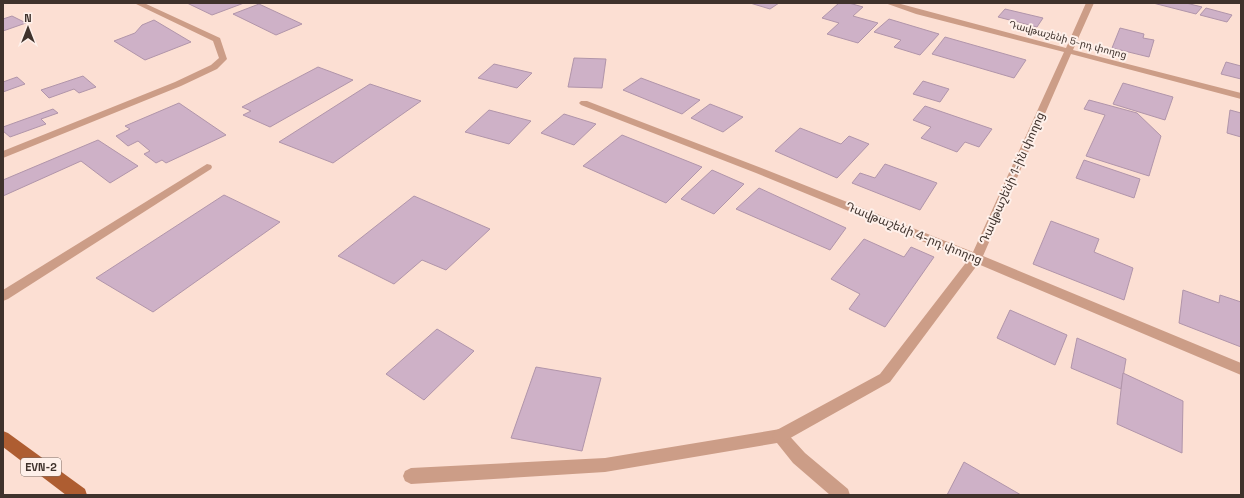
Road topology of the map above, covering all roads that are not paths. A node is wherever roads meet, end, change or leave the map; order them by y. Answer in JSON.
{"nodes":[{"id":1,"x":138,"y":3,"type":"edge"},
{"id":2,"x":889,"y":3,"type":"edge"},
{"id":3,"x":1090,"y":3,"type":"edge"},
{"id":4,"x":1070,"y":50,"type":"junction"},
{"id":5,"x":1241,"y":96,"type":"edge"},
{"id":6,"x":584,"y":103,"type":"dead end"},
{"id":7,"x":3,"y":156,"type":"edge"},
{"id":8,"x":206,"y":167,"type":"dead end"},
{"id":9,"x":976,"y":258,"type":"junction"},
{"id":10,"x":3,"y":296,"type":"edge"},
{"id":11,"x":1241,"y":369,"type":"edge"},
{"id":12,"x":780,"y":436,"type":"junction"},
{"id":13,"x":3,"y":438,"type":"edge"},
{"id":14,"x":411,"y":476,"type":"dead end"},
{"id":15,"x":79,"y":495,"type":"edge"},
{"id":16,"x":842,"y":495,"type":"edge"}],
"edges":[{"from":1,"to":7,"type":"street"},
{"from":2,"to":4,"type":"street","name":"Դավթաշենի 5-րդ փողոց"},
{"from":3,"to":4,"type":"street","name":"Դավթաշենի 1-ին փողոց"},
{"from":4,"to":5,"type":"street","name":"Դավթաշենի 5-րդ փողոց"},
{"from":4,"to":9,"type":"street","name":"Դավթաշենի 1-ին փողոց"},
{"from":6,"to":9,"type":"street","name":"Դավթաշենի 4-րդ փողոց"},
{"from":8,"to":10,"type":"street"},
{"from":9,"to":11,"type":"street","name":"Դավթաշենի 4-րդ փողոց"},
{"from":9,"to":12,"type":"street","name":"Դավթաշենի 1-ին փողոց"},
{"from":12,"to":14,"type":"street","name":"Դավթաշենի 1-ին փողոց"},
{"from":12,"to":16,"type":"street"},
{"from":13,"to":15,"type":"main road","number":"EVN-2"}]}
